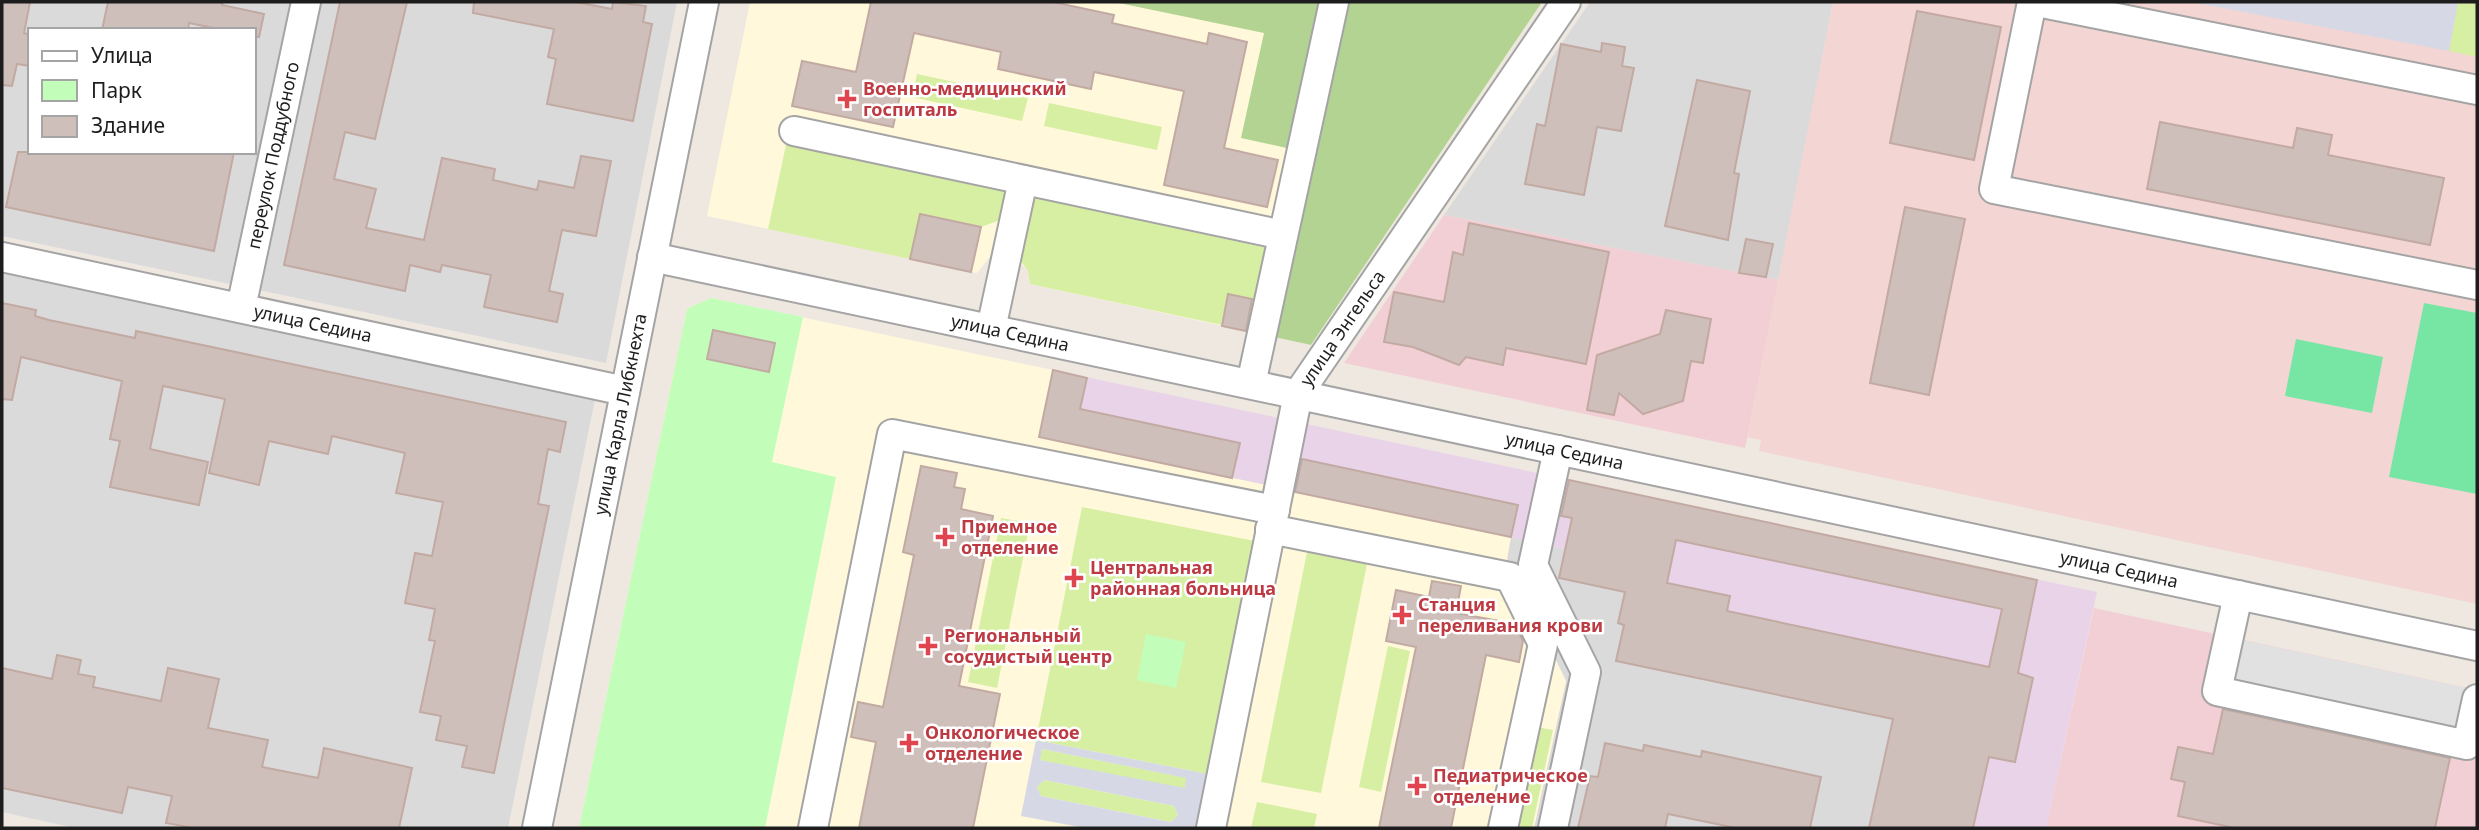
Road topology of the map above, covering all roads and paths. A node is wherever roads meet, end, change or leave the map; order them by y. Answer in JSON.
{"nodes":[{"id":1,"x":306,"y":2,"type":"edge"},
{"id":2,"x":704,"y":2,"type":"edge"},
{"id":3,"x":1334,"y":2,"type":"edge"},
{"id":4,"x":1566,"y":2,"type":"edge"},
{"id":5,"x":2034,"y":2,"type":"edge"},
{"id":6,"x":2115,"y":10,"type":"edge"},
{"id":7,"x":2477,"y":90,"type":"edge"},
{"id":8,"x":794,"y":131,"type":"dead end"},
{"id":9,"x":1023,"y":180,"type":"junction"},
{"id":10,"x":1283,"y":235,"type":"junction"},
{"id":11,"x":2,"y":257,"type":"edge"},
{"id":12,"x":652,"y":257,"type":"junction"},
{"id":13,"x":2477,"y":285,"type":"edge"},
{"id":14,"x":241,"y":308,"type":"junction"},
{"id":15,"x":991,"y":329,"type":"junction"},
{"id":16,"x":1251,"y":384,"type":"junction"},
{"id":17,"x":625,"y":391,"type":"junction"},
{"id":18,"x":1298,"y":394,"type":"junction"},
{"id":19,"x":1558,"y":450,"type":"junction"},
{"id":20,"x":1273,"y":519,"type":"junction"},
{"id":21,"x":2238,"y":595,"type":"junction"},
{"id":22,"x":2477,"y":646,"type":"edge"},
{"id":23,"x":2477,"y":699,"type":"edge"},
{"id":24,"x":537,"y":828,"type":"edge"},
{"id":25,"x":813,"y":828,"type":"edge"},
{"id":26,"x":1211,"y":828,"type":"edge"},
{"id":27,"x":1503,"y":828,"type":"edge"},
{"id":28,"x":1553,"y":828,"type":"edge"}],
"edges":[{"from":1,"to":14,"type":"street","name":"переулок Поддубного"},
{"from":2,"to":12,"type":"street","name":"улица Карла Либкнехта"},
{"from":3,"to":10,"type":"street"},
{"from":4,"to":18,"type":"street","name":"улица Энгельса"},
{"from":5,"to":6,"type":"street"},
{"from":5,"to":13,"type":"street"},
{"from":6,"to":7,"type":"street"},
{"from":8,"to":9,"type":"street"},
{"from":9,"to":10,"type":"street"},
{"from":9,"to":15,"type":"street"},
{"from":10,"to":16,"type":"street"},
{"from":11,"to":14,"type":"street","name":"улица Седина"},
{"from":12,"to":15,"type":"street","name":"улица Седина"},
{"from":12,"to":17,"type":"street","name":"улица Карла Либкнехта"},
{"from":14,"to":17,"type":"street","name":"улица Седина"},
{"from":15,"to":16,"type":"street","name":"улица Седина"},
{"from":16,"to":18,"type":"street","name":"улица Седина"},
{"from":17,"to":24,"type":"street","name":"улица Карла Либкнехта"},
{"from":18,"to":19,"type":"street","name":"улица Седина"},
{"from":18,"to":20,"type":"street","name":"улица Энгельса"},
{"from":19,"to":21,"type":"street","name":"улица Седина"},
{"from":19,"to":28,"type":"street"},
{"from":20,"to":25,"type":"street"},
{"from":20,"to":26,"type":"street","name":"улица Энгельса"},
{"from":20,"to":27,"type":"street"},
{"from":21,"to":22,"type":"street","name":"улица Седина"},
{"from":21,"to":23,"type":"street"}]}
